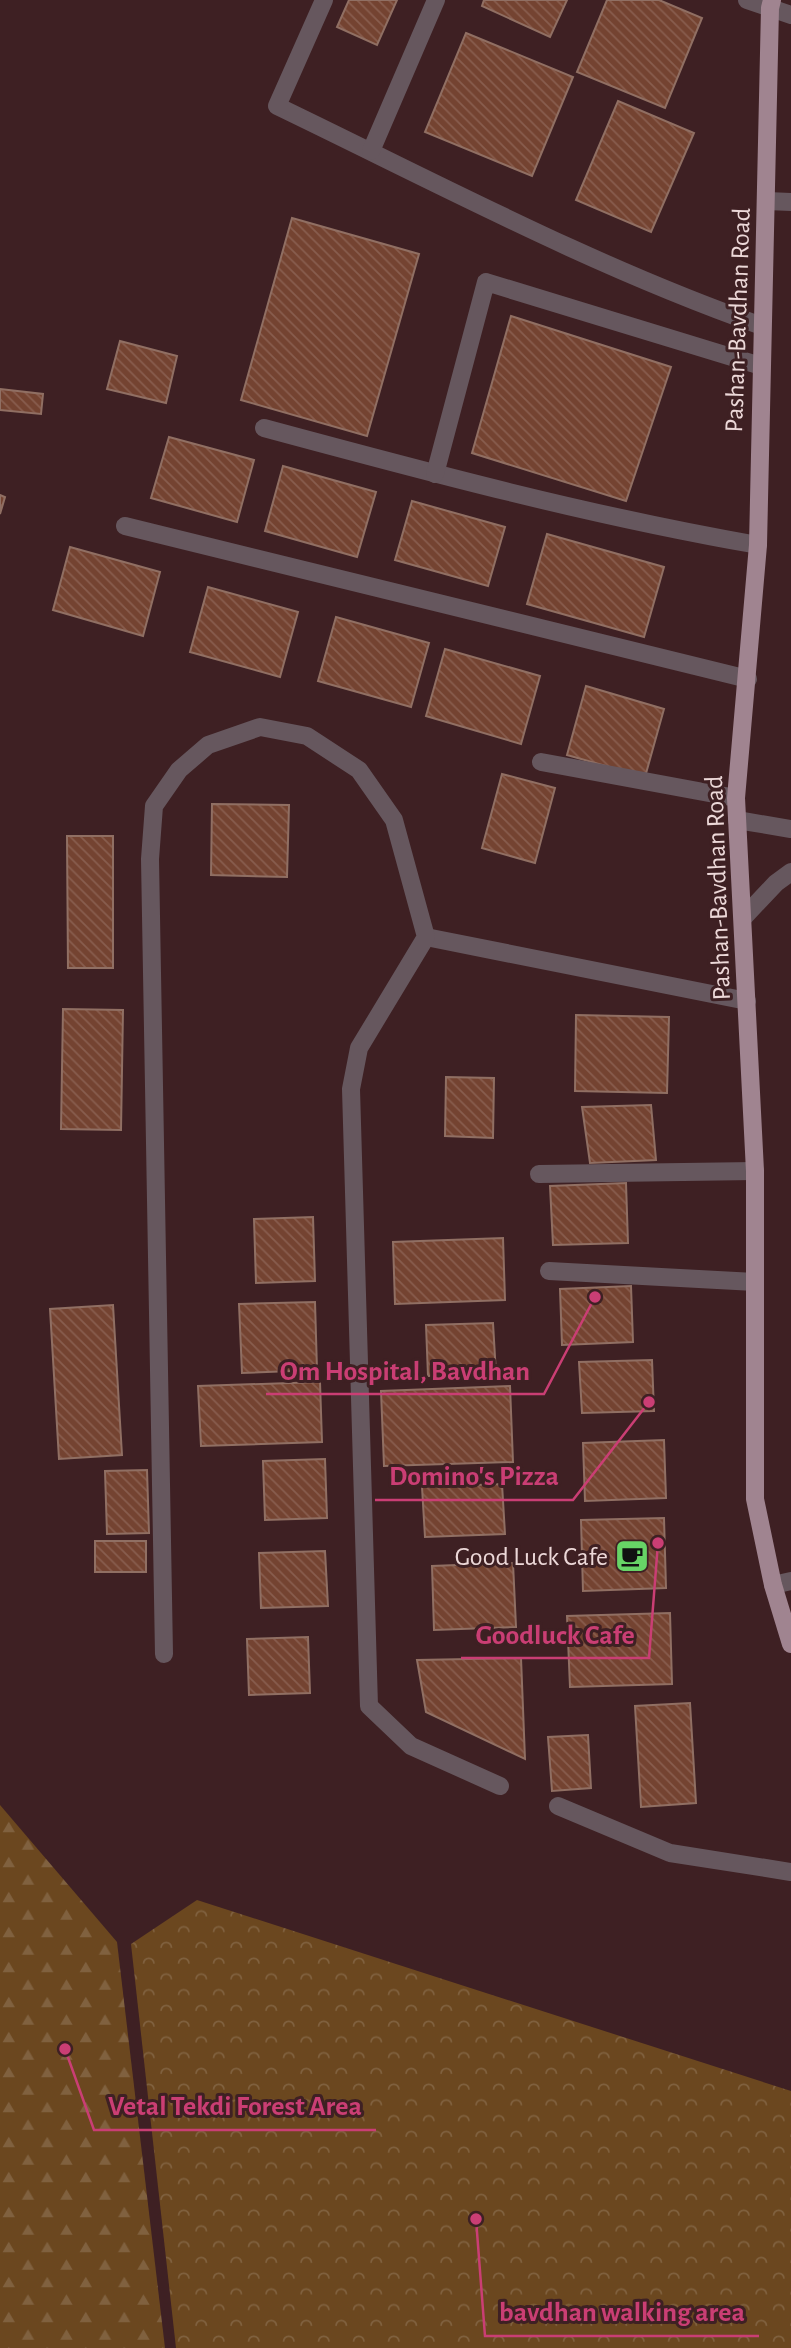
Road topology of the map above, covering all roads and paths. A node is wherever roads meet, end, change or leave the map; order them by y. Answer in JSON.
{"nodes":[{"id":1,"x":324,"y":0,"type":"edge"},
{"id":2,"x":436,"y":0,"type":"edge"},
{"id":3,"x":747,"y":0,"type":"edge"},
{"id":4,"x":771,"y":4,"type":"edge"},
{"id":5,"x":791,"y":15,"type":"edge"},
{"id":6,"x":371,"y":151,"type":"junction"},
{"id":7,"x":767,"y":201,"type":"junction"},
{"id":8,"x":791,"y":202,"type":"edge"},
{"id":9,"x":762,"y":326,"type":"junction"},
{"id":10,"x":761,"y":366,"type":"junction"},
{"id":11,"x":264,"y":428,"type":"dead end"},
{"id":12,"x":435,"y":474,"type":"junction"},
{"id":13,"x":125,"y":526,"type":"dead end"},
{"id":14,"x":758,"y":545,"type":"junction"},
{"id":15,"x":748,"y":679,"type":"junction"},
{"id":16,"x":541,"y":762,"type":"dead end"},
{"id":17,"x":736,"y":798,"type":"junction"},
{"id":18,"x":737,"y":820,"type":"junction"},
{"id":19,"x":791,"y":829,"type":"edge"},
{"id":20,"x":791,"y":872,"type":"edge"},
{"id":21,"x":743,"y":918,"type":"junction"},
{"id":22,"x":426,"y":937,"type":"junction"},
{"id":23,"x":747,"y":1001,"type":"junction"},
{"id":24,"x":755,"y":1171,"type":"junction"},
{"id":25,"x":539,"y":1174,"type":"dead end"},
{"id":26,"x":549,"y":1271,"type":"dead end"},
{"id":27,"x":755,"y":1282,"type":"junction"},
{"id":28,"x":791,"y":1581,"type":"edge"},
{"id":29,"x":773,"y":1586,"type":"junction"},
{"id":30,"x":791,"y":1644,"type":"edge"},
{"id":31,"x":164,"y":1654,"type":"dead end"},
{"id":32,"x":500,"y":1786,"type":"dead end"},
{"id":33,"x":558,"y":1806,"type":"dead end"},
{"id":34,"x":791,"y":1872,"type":"edge"}],
"edges":[{"from":1,"to":6,"type":"street"},
{"from":2,"to":6,"type":"street"},
{"from":3,"to":4,"type":"street"},
{"from":4,"to":5,"type":"street"},
{"from":4,"to":7,"type":"main road","name":"Pashan-Bavdhan Road"},
{"from":6,"to":9,"type":"street"},
{"from":7,"to":8,"type":"street"},
{"from":7,"to":9,"type":"main road","name":"Pashan-Bavdhan Road"},
{"from":9,"to":10,"type":"main road","name":"Pashan-Bavdhan Road"},
{"from":10,"to":12,"type":"street"},
{"from":10,"to":14,"type":"main road","name":"Pashan-Bavdhan Road"},
{"from":11,"to":12,"type":"street"},
{"from":12,"to":14,"type":"street"},
{"from":13,"to":15,"type":"street"},
{"from":14,"to":15,"type":"main road","name":"Pashan-Bavdhan Road"},
{"from":15,"to":17,"type":"main road","name":"Pashan-Bavdhan Road"},
{"from":16,"to":17,"type":"street"},
{"from":17,"to":18,"type":"main road","name":"Pashan-Bavdhan Road"},
{"from":18,"to":19,"type":"street"},
{"from":18,"to":21,"type":"main road","name":"Pashan-Bavdhan Road"},
{"from":20,"to":21,"type":"street"},
{"from":21,"to":23,"type":"main road","name":"Pashan-Bavdhan Road"},
{"from":22,"to":23,"type":"street"},
{"from":22,"to":31,"type":"street"},
{"from":22,"to":32,"type":"street"},
{"from":23,"to":24,"type":"main road","name":"Pashan-Bavdhan Road"},
{"from":24,"to":25,"type":"street"},
{"from":24,"to":27,"type":"main road","name":"Pashan-Bavdhan Road"},
{"from":26,"to":27,"type":"street"},
{"from":27,"to":29,"type":"main road","name":"Pashan-Bavdhan Road"},
{"from":28,"to":29,"type":"street"},
{"from":29,"to":30,"type":"main road","name":"Pashan-Bavdhan Road"},
{"from":33,"to":34,"type":"street"}]}
